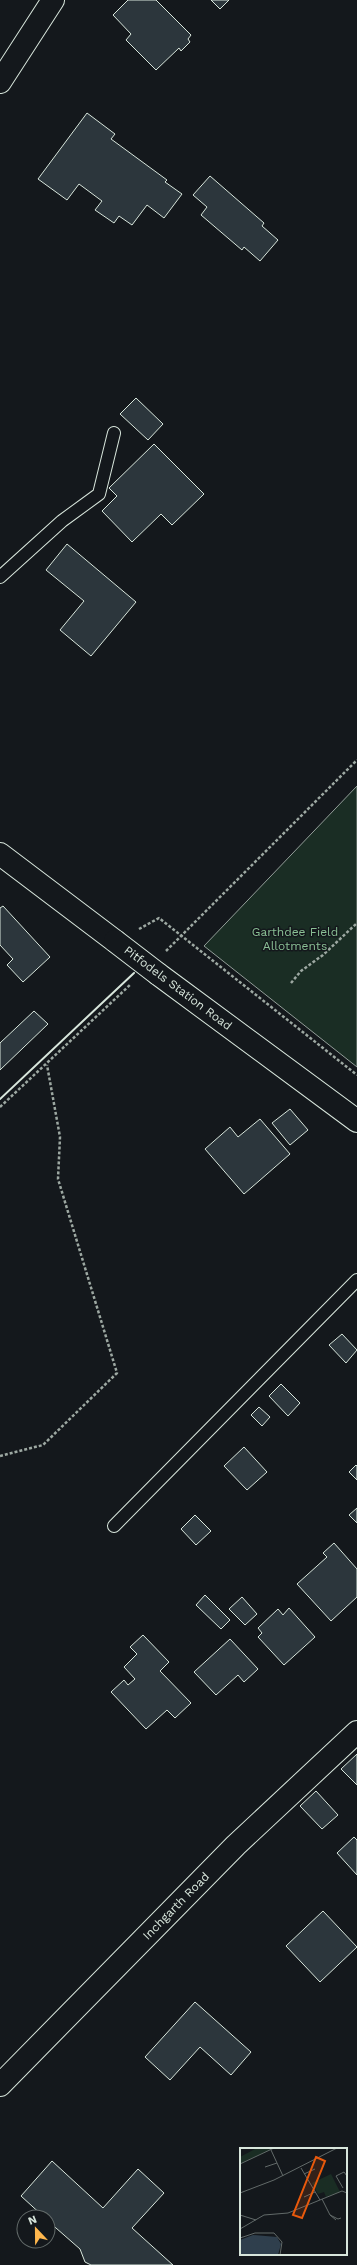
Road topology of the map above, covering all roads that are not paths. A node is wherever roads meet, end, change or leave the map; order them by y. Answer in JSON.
{"nodes":[{"id":1,"x":53,"y":0,"type":"edge"},
{"id":2,"x":0,"y":82,"type":"edge"},
{"id":3,"x":114,"y":433,"type":"dead end"},
{"id":4,"x":0,"y":577,"type":"edge"},
{"id":5,"x":0,"y":854,"type":"edge"},
{"id":6,"x":357,"y":1121,"type":"edge"},
{"id":7,"x":357,"y":1280,"type":"edge"},
{"id":8,"x":114,"y":1526,"type":"dead end"},
{"id":9,"x":357,"y":1732,"type":"edge"},
{"id":10,"x":0,"y":2085,"type":"edge"}],
"edges":[{"from":1,"to":2,"type":"street"},
{"from":3,"to":4,"type":"lane"},
{"from":5,"to":6,"type":"street","name":"Pitfodels Station Road","bridge":true},
{"from":7,"to":8,"type":"lane"},
{"from":9,"to":10,"type":"street","name":"Inchgarth Road"}]}
